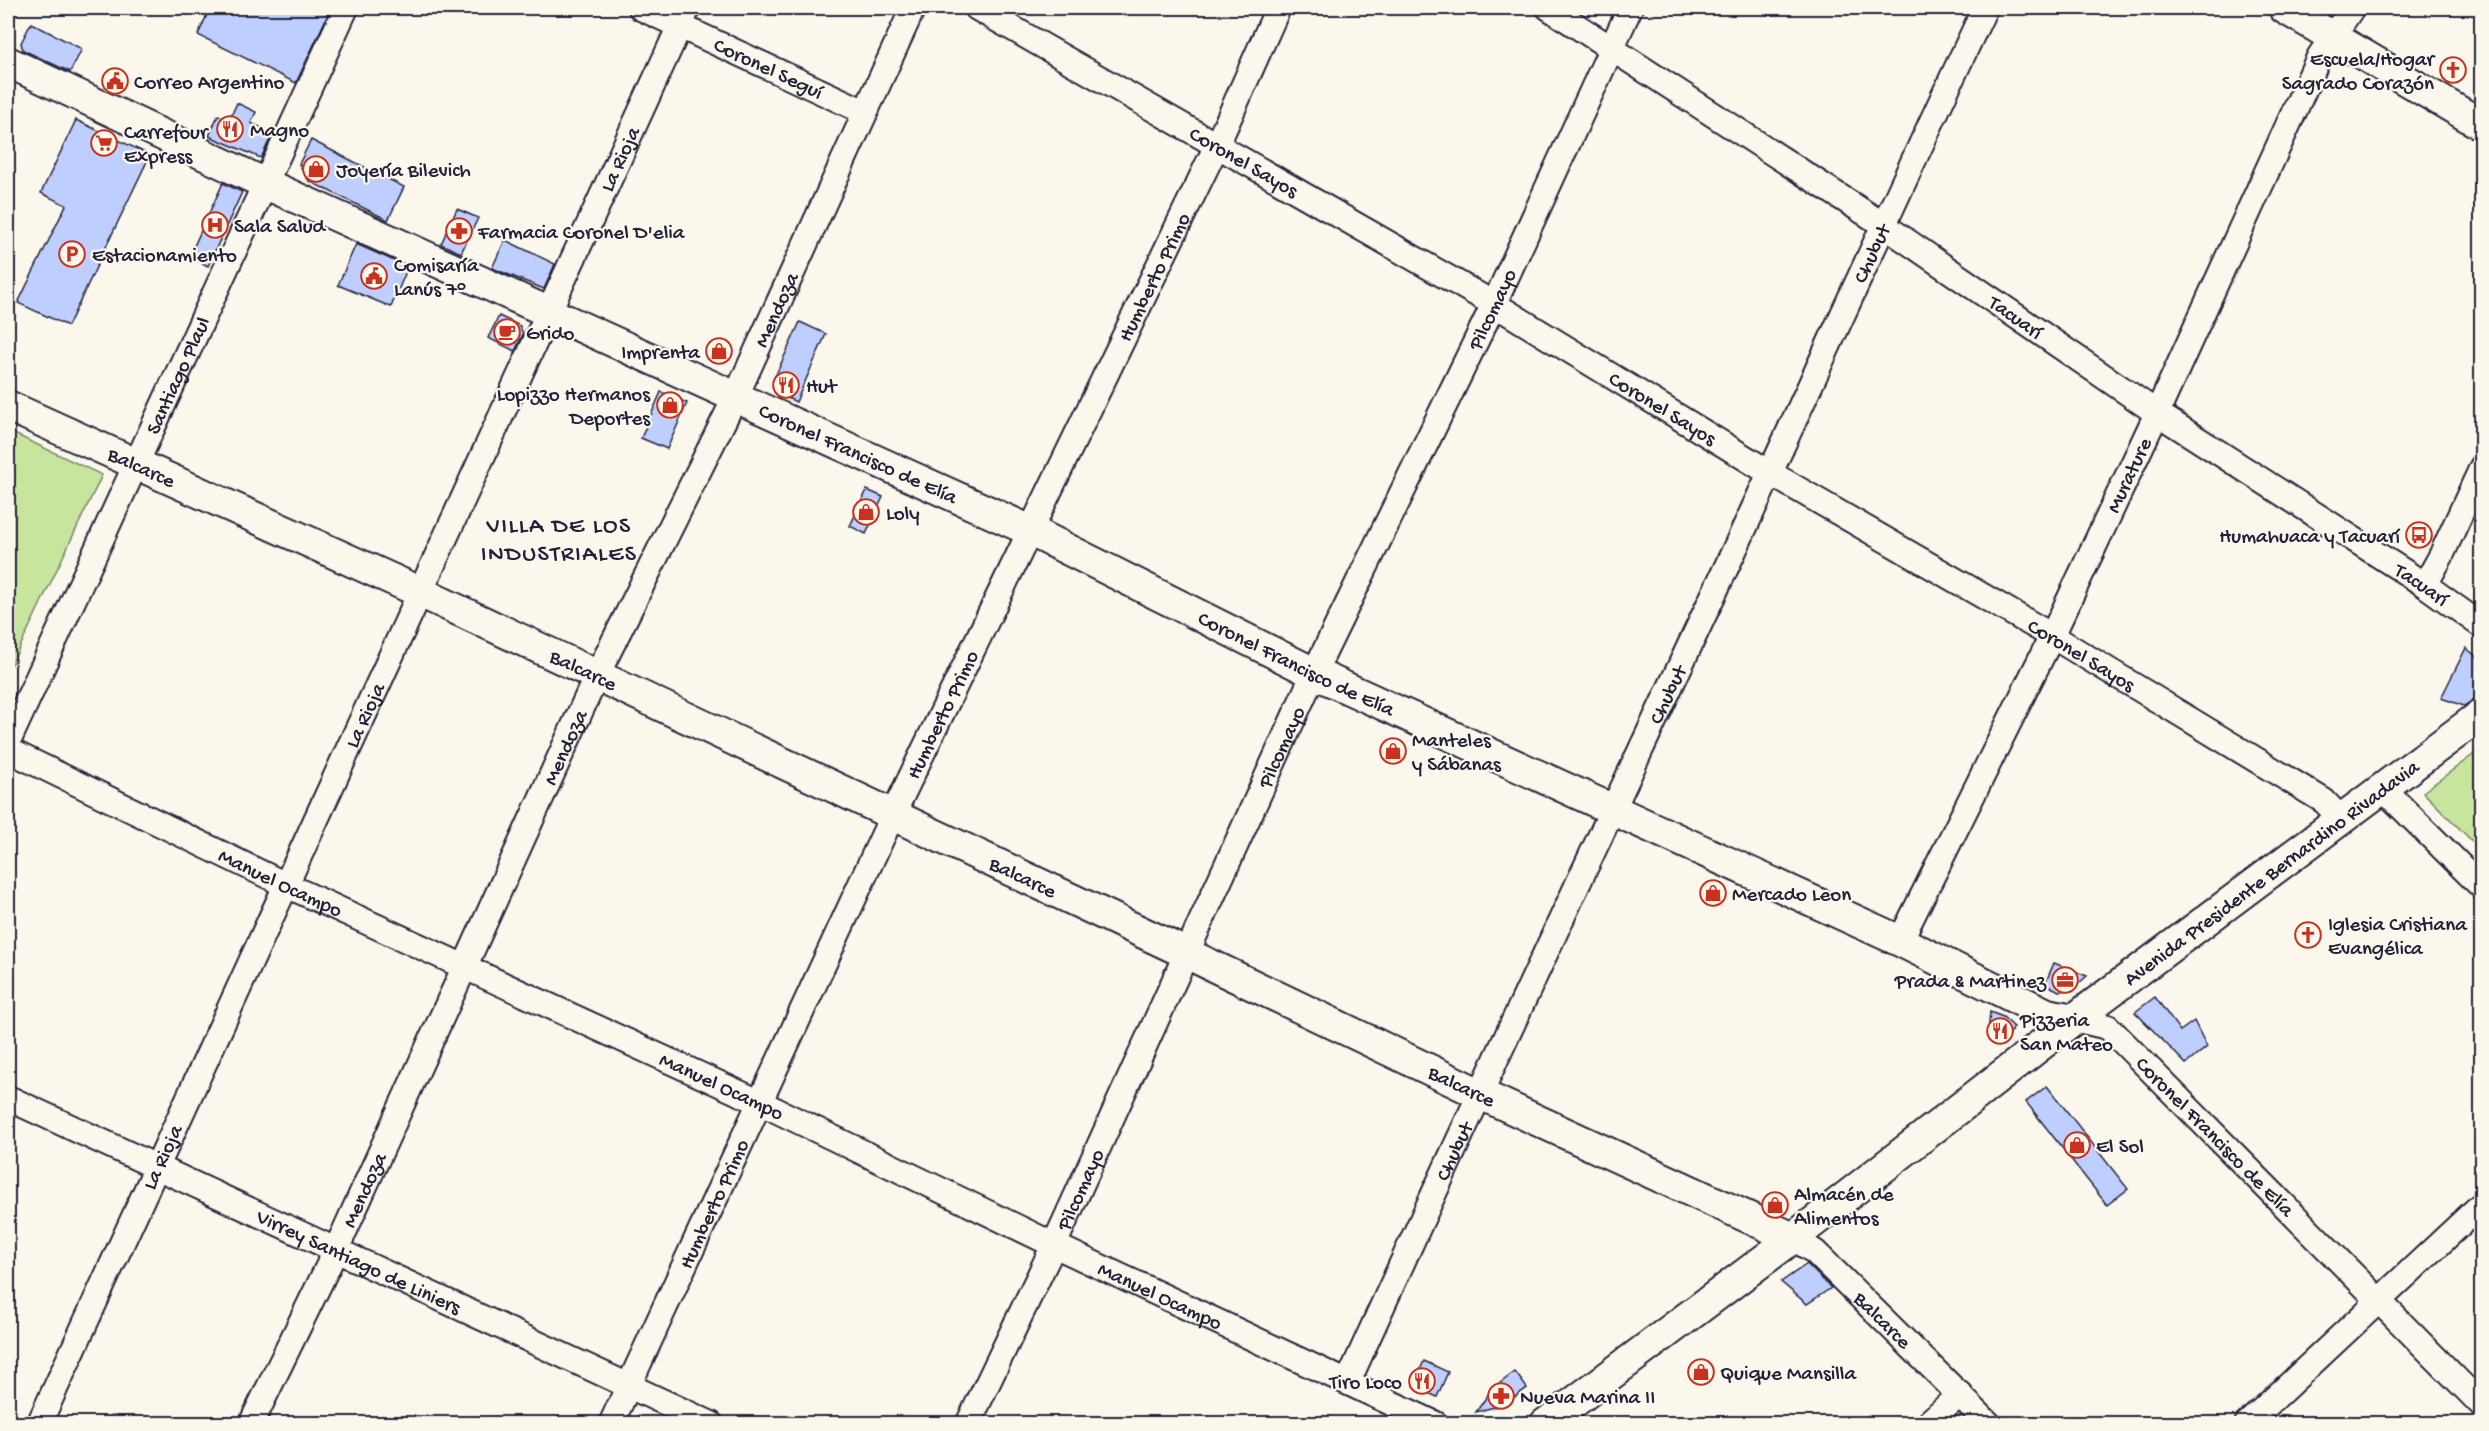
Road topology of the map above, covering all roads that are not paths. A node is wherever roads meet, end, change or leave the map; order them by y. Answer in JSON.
{"nodes":[{"id":1,"x":346,"y":8,"type":"edge"},
{"id":2,"x":641,"y":8,"type":"edge"},
{"id":3,"x":913,"y":8,"type":"edge"},
{"id":4,"x":977,"y":8,"type":"edge"},
{"id":5,"x":1278,"y":8,"type":"edge"},
{"id":6,"x":1549,"y":8,"type":"edge"},
{"id":7,"x":1630,"y":8,"type":"edge"},
{"id":8,"x":1985,"y":8,"type":"edge"},
{"id":9,"x":2284,"y":8,"type":"edge"},
{"id":10,"x":2352,"y":8,"type":"edge"},
{"id":11,"x":684,"y":16,"type":"edge"},
{"id":12,"x":2331,"y":35,"type":"junction"},
{"id":13,"x":1612,"y":49,"type":"junction"},
{"id":14,"x":8,"y":62,"type":"edge"},
{"id":15,"x":865,"y":112,"type":"junction"},
{"id":16,"x":2481,"y":125,"type":"edge"},
{"id":17,"x":1217,"y":145,"type":"junction"},
{"id":18,"x":266,"y":184,"type":"junction"},
{"id":19,"x":1882,"y":224,"type":"junction"},
{"id":20,"x":1494,"y":304,"type":"junction"},
{"id":21,"x":547,"y":313,"type":"junction"},
{"id":22,"x":735,"y":396,"type":"junction"},
{"id":23,"x":8,"y":406,"type":"edge"},
{"id":24,"x":2157,"y":413,"type":"junction"},
{"id":25,"x":136,"y":465,"type":"junction"},
{"id":26,"x":2481,"y":467,"type":"edge"},
{"id":27,"x":1770,"y":473,"type":"junction"},
{"id":28,"x":1031,"y":531,"type":"junction"},
{"id":29,"x":2425,"y":585,"type":"junction"},
{"id":30,"x":420,"y":592,"type":"junction"},
{"id":31,"x":2481,"y":626,"type":"edge"},
{"id":32,"x":2052,"y":636,"type":"junction"},
{"id":33,"x":1314,"y":673,"type":"junction"},
{"id":34,"x":597,"y":675,"type":"junction"},
{"id":35,"x":2481,"y":714,"type":"edge"},
{"id":36,"x":8,"y":742,"type":"edge"},
{"id":37,"x":8,"y":750,"type":"edge"},
{"id":38,"x":2382,"y":788,"type":"junction"},
{"id":39,"x":1613,"y":810,"type":"junction"},
{"id":40,"x":893,"y":814,"type":"junction"},
{"id":41,"x":2341,"y":819,"type":"junction"},
{"id":42,"x":284,"y":884,"type":"junction"},
{"id":43,"x":2481,"y":887,"type":"edge"},
{"id":44,"x":1900,"y":941,"type":"junction"},
{"id":45,"x":1186,"y":952,"type":"junction"},
{"id":46,"x":465,"y":967,"type":"junction"},
{"id":47,"x":2074,"y":1019,"type":"junction"},
{"id":48,"x":1478,"y":1093,"type":"junction"},
{"id":49,"x":8,"y":1098,"type":"edge"},
{"id":50,"x":759,"y":1102,"type":"junction"},
{"id":51,"x":158,"y":1167,"type":"junction"},
{"id":52,"x":2481,"y":1204,"type":"edge"},
{"id":53,"x":1793,"y":1238,"type":"junction"},
{"id":54,"x":1054,"y":1245,"type":"junction"},
{"id":55,"x":336,"y":1250,"type":"junction"},
{"id":56,"x":2380,"y":1300,"type":"junction"},
{"id":57,"x":1348,"y":1382,"type":"junction"},
{"id":58,"x":628,"y":1386,"type":"junction"},
{"id":59,"x":1960,"y":1394,"type":"junction"},
{"id":60,"x":2481,"y":1405,"type":"edge"},
{"id":61,"x":39,"y":1424,"type":"edge"},
{"id":62,"x":252,"y":1424,"type":"edge"},
{"id":63,"x":611,"y":1424,"type":"edge"},
{"id":64,"x":711,"y":1424,"type":"edge"},
{"id":65,"x":968,"y":1424,"type":"edge"},
{"id":66,"x":1436,"y":1424,"type":"edge"},
{"id":67,"x":1545,"y":1424,"type":"edge"},
{"id":68,"x":1927,"y":1424,"type":"edge"},
{"id":69,"x":1989,"y":1424,"type":"edge"},
{"id":70,"x":2247,"y":1424,"type":"edge"}],
"edges":[{"from":1,"to":18,"type":"street","name":"Santiago Plaul"},
{"from":2,"to":11,"type":"street","name":"Coronel Seguí"},
{"from":3,"to":15,"type":"street","name":"Mendoza"},
{"from":4,"to":17,"type":"street","name":"Coronel Sayos"},
{"from":5,"to":17,"type":"street","name":"Humberto Primo"},
{"from":6,"to":13,"type":"street","name":"Tacuarí"},
{"from":7,"to":13,"type":"street","name":"Pilcomayo"},
{"from":8,"to":19,"type":"street","name":"Chubut"},
{"from":9,"to":12,"type":"street"},
{"from":10,"to":12,"type":"street","name":"Murature"},
{"from":11,"to":15,"type":"street","name":"Coronel Seguí"},
{"from":11,"to":21,"type":"street","name":"La Rioja"},
{"from":12,"to":16,"type":"street"},
{"from":12,"to":24,"type":"street","name":"Murature"},
{"from":13,"to":19,"type":"street","name":"Tacuarí"},
{"from":13,"to":20,"type":"street","name":"Pilcomayo"},
{"from":14,"to":18,"type":"street","name":"Coronel Francisco de Elía"},
{"from":15,"to":22,"type":"street","name":"Mendoza"},
{"from":17,"to":20,"type":"street","name":"Coronel Sayos"},
{"from":17,"to":28,"type":"street","name":"Humberto Primo"},
{"from":18,"to":21,"type":"street","name":"Coronel Francisco de Elía"},
{"from":18,"to":25,"type":"street","name":"Santiago Plaul"},
{"from":19,"to":24,"type":"street","name":"Tacuarí"},
{"from":19,"to":27,"type":"street","name":"Chubut"},
{"from":20,"to":27,"type":"street","name":"Coronel Sayos"},
{"from":20,"to":33,"type":"street","name":"Pilcomayo"},
{"from":21,"to":22,"type":"street","name":"Coronel Francisco de Elía"},
{"from":21,"to":30,"type":"street","name":"La Rioja"},
{"from":22,"to":28,"type":"street","name":"Coronel Francisco de Elía"},
{"from":22,"to":34,"type":"street","name":"Mendoza"},
{"from":23,"to":25,"type":"street","name":"Balcarce"},
{"from":24,"to":29,"type":"street","name":"Tacuarí"},
{"from":24,"to":32,"type":"street","name":"Murature"},
{"from":25,"to":30,"type":"street","name":"Balcarce"},
{"from":25,"to":36,"type":"street","name":"Santiago Plaul"},
{"from":26,"to":29,"type":"street"},
{"from":27,"to":32,"type":"street","name":"Coronel Sayos"},
{"from":27,"to":39,"type":"street","name":"Chubut"},
{"from":28,"to":33,"type":"street","name":"Coronel Francisco de Elía"},
{"from":28,"to":40,"type":"street","name":"Humberto Primo"},
{"from":29,"to":31,"type":"street","name":"Tacuarí"},
{"from":30,"to":34,"type":"street","name":"Balcarce"},
{"from":30,"to":42,"type":"street","name":"La Rioja"},
{"from":32,"to":41,"type":"street","name":"Coronel Sayos"},
{"from":32,"to":44,"type":"street","name":"Murature"},
{"from":33,"to":39,"type":"street","name":"Coronel Francisco de Elía"},
{"from":33,"to":45,"type":"street","name":"Pilcomayo"},
{"from":34,"to":40,"type":"street","name":"Balcarce"},
{"from":34,"to":46,"type":"street","name":"Mendoza"},
{"from":35,"to":38,"type":"street","name":"Avenida Presidente Bernardino Rivadavia"},
{"from":37,"to":42,"type":"street","name":"Manuel Ocampo"},
{"from":38,"to":41,"type":"street","name":"Avenida Presidente Bernardino Rivadavia"},
{"from":38,"to":43,"type":"street"},
{"from":39,"to":44,"type":"street","name":"Coronel Francisco de Elía"},
{"from":39,"to":48,"type":"street","name":"Chubut"},
{"from":40,"to":45,"type":"street","name":"Balcarce"},
{"from":40,"to":50,"type":"street","name":"Humberto Primo"},
{"from":41,"to":47,"type":"street","name":"Avenida Presidente Bernardino Rivadavia"},
{"from":42,"to":46,"type":"street","name":"Manuel Ocampo"},
{"from":42,"to":51,"type":"street","name":"La Rioja"},
{"from":44,"to":47,"type":"street","name":"Coronel Francisco de Elía"},
{"from":45,"to":48,"type":"street","name":"Balcarce"},
{"from":45,"to":54,"type":"street","name":"Pilcomayo"},
{"from":46,"to":50,"type":"street","name":"Manuel Ocampo"},
{"from":46,"to":55,"type":"street","name":"Mendoza"},
{"from":47,"to":53,"type":"street","name":"Avenida Presidente Bernardino Rivadavia"},
{"from":47,"to":56,"type":"street","name":"Coronel Francisco de Elía"},
{"from":48,"to":53,"type":"street","name":"Balcarce"},
{"from":48,"to":57,"type":"street","name":"Chubut"},
{"from":49,"to":51,"type":"street","name":"Virrey Santiago de Liniers"},
{"from":50,"to":54,"type":"street","name":"Manuel Ocampo"},
{"from":50,"to":58,"type":"street","name":"Humberto Primo"},
{"from":51,"to":55,"type":"street","name":"Virrey Santiago de Liniers"},
{"from":51,"to":61,"type":"street","name":"La Rioja"},
{"from":52,"to":56,"type":"street"},
{"from":53,"to":59,"type":"street","name":"Balcarce"},
{"from":53,"to":67,"type":"street","name":"Avenida Presidente Bernardino Rivadavia"},
{"from":54,"to":57,"type":"street","name":"Manuel Ocampo"},
{"from":54,"to":65,"type":"street","name":"Pilcomayo"},
{"from":55,"to":58,"type":"street","name":"Virrey Santiago de Liniers"},
{"from":55,"to":62,"type":"street","name":"Mendoza"},
{"from":56,"to":60,"type":"street","name":"Coronel Francisco de Elía"},
{"from":56,"to":70,"type":"street"},
{"from":57,"to":66,"type":"street","name":"Manuel Ocampo"},
{"from":58,"to":63,"type":"street","name":"Humberto Primo"},
{"from":58,"to":64,"type":"street","name":"Virrey Santiago de Liniers"},
{"from":59,"to":68,"type":"street"},
{"from":59,"to":69,"type":"street","name":"Balcarce"}]}
